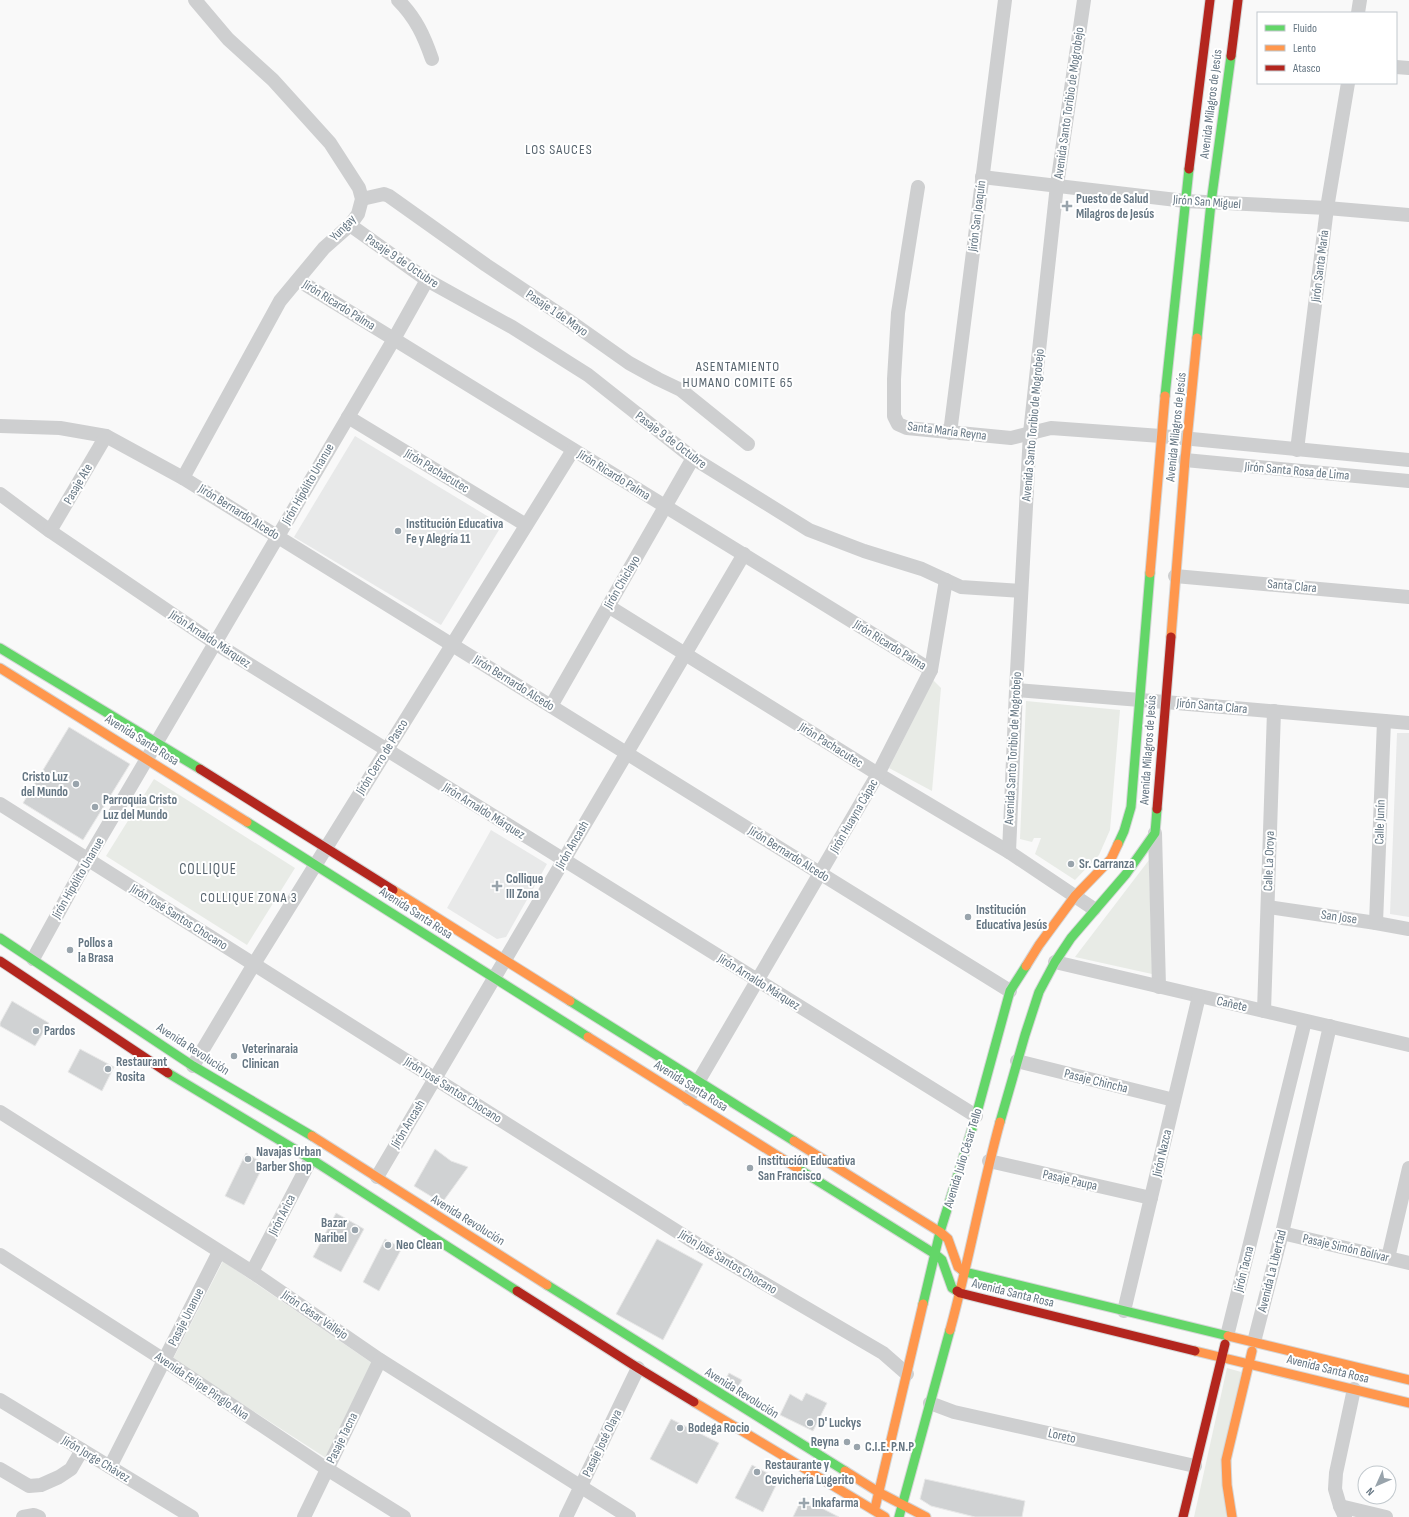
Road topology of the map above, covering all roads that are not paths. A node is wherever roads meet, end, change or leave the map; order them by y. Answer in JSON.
{"nodes":[{"id":1,"x":398,"y":0,"type":"edge"},
{"id":2,"x":1005,"y":0,"type":"edge"},
{"id":3,"x":1084,"y":0,"type":"edge"},
{"id":4,"x":1210,"y":0,"type":"edge"},
{"id":5,"x":1238,"y":0,"type":"edge"},
{"id":6,"x":1360,"y":0,"type":"edge"},
{"id":7,"x":199,"y":1,"type":"edge"},
{"id":8,"x":1358,"y":12,"type":"edge"},
{"id":9,"x":432,"y":59,"type":"dead end"},
{"id":10,"x":1397,"y":67,"type":"edge"},
{"id":11,"x":1409,"y":68,"type":"edge"},
{"id":12,"x":1348,"y":84,"type":"edge"},
{"id":13,"x":982,"y":177,"type":"junction"},
{"id":14,"x":918,"y":186,"type":"dead end"},
{"id":15,"x":1057,"y":186,"type":"junction"},
{"id":16,"x":362,"y":199,"type":"junction"},
{"id":17,"x":1185,"y":201,"type":"junction"},
{"id":18,"x":1211,"y":203,"type":"junction"},
{"id":19,"x":1327,"y":208,"type":"junction"},
{"id":20,"x":1409,"y":215,"type":"edge"},
{"id":21,"x":350,"y":225,"type":"junction"},
{"id":22,"x":298,"y":280,"type":"junction"},
{"id":23,"x":427,"y":280,"type":"junction"},
{"id":24,"x":394,"y":339,"type":"junction"},
{"id":25,"x":348,"y":417,"type":"junction"},
{"id":26,"x":0,"y":426,"type":"edge"},
{"id":27,"x":950,"y":433,"type":"junction"},
{"id":28,"x":1030,"y":433,"type":"junction"},
{"id":29,"x":106,"y":436,"type":"junction"},
{"id":30,"x":1161,"y":436,"type":"junction"},
{"id":31,"x":1187,"y":439,"type":"junction"},
{"id":32,"x":748,"y":444,"type":"dead end"},
{"id":33,"x":573,"y":450,"type":"junction"},
{"id":34,"x":1297,"y":450,"type":"junction"},
{"id":35,"x":693,"y":458,"type":"junction"},
{"id":36,"x":1185,"y":460,"type":"junction"},
{"id":37,"x":1409,"y":460,"type":"edge"},
{"id":38,"x":183,"y":478,"type":"junction"},
{"id":39,"x":1409,"y":481,"type":"edge"},
{"id":40,"x":1,"y":496,"type":"edge"},
{"id":41,"x":665,"y":506,"type":"junction"},
{"id":42,"x":526,"y":525,"type":"junction"},
{"id":43,"x":50,"y":531,"type":"junction"},
{"id":44,"x":278,"y":536,"type":"junction"},
{"id":45,"x":744,"y":554,"type":"junction"},
{"id":46,"x":1175,"y":576,"type":"junction"},
{"id":47,"x":946,"y":580,"type":"junction"},
{"id":48,"x":1021,"y":591,"type":"junction"},
{"id":49,"x":1409,"y":597,"type":"edge"},
{"id":50,"x":608,"y":606,"type":"junction"},
{"id":51,"x":215,"y":643,"type":"junction"},
{"id":52,"x":452,"y":644,"type":"junction"},
{"id":53,"x":0,"y":648,"type":"edge"},
{"id":54,"x":685,"y":654,"type":"junction"},
{"id":55,"x":0,"y":668,"type":"edge"},
{"id":56,"x":931,"y":670,"type":"junction"},
{"id":57,"x":1016,"y":690,"type":"junction"},
{"id":58,"x":1140,"y":700,"type":"junction"},
{"id":59,"x":1165,"y":702,"type":"junction"},
{"id":60,"x":551,"y":706,"type":"junction"},
{"id":61,"x":1274,"y":711,"type":"junction"},
{"id":62,"x":1384,"y":721,"type":"junction"},
{"id":63,"x":1409,"y":723,"type":"edge"},
{"id":64,"x":157,"y":742,"type":"junction"},
{"id":65,"x":386,"y":750,"type":"junction"},
{"id":66,"x":626,"y":753,"type":"junction"},
{"id":67,"x":147,"y":759,"type":"junction"},
{"id":68,"x":878,"y":774,"type":"junction"},
{"id":69,"x":0,"y":804,"type":"edge"},
{"id":70,"x":1124,"y":831,"type":"joint"},
{"id":71,"x":1155,"y":833,"type":"junction"},
{"id":72,"x":326,"y":848,"type":"junction"},
{"id":73,"x":1009,"y":852,"type":"junction"},
{"id":74,"x":88,"y":859,"type":"junction"},
{"id":75,"x":564,"y":860,"type":"junction"},
{"id":76,"x":315,"y":864,"type":"junction"},
{"id":77,"x":820,"y":874,"type":"junction"},
{"id":78,"x":1075,"y":896,"type":"junction"},
{"id":79,"x":1268,"y":907,"type":"junction"},
{"id":80,"x":1094,"y":909,"type":"junction"},
{"id":81,"x":1376,"y":923,"type":"junction"},
{"id":82,"x":1409,"y":929,"type":"edge"},
{"id":83,"x":0,"y":938,"type":"edge"},
{"id":84,"x":33,"y":958,"type":"junction"},
{"id":85,"x":505,"y":960,"type":"junction"},
{"id":86,"x":0,"y":961,"type":"edge"},
{"id":87,"x":1055,"y":962,"type":"junction"},
{"id":88,"x":254,"y":964,"type":"junction"},
{"id":89,"x":494,"y":978,"type":"junction"},
{"id":90,"x":757,"y":980,"type":"junction"},
{"id":91,"x":1159,"y":987,"type":"junction"},
{"id":92,"x":1010,"y":991,"type":"junction"},
{"id":93,"x":1199,"y":996,"type":"junction"},
{"id":94,"x":1264,"y":1011,"type":"junction"},
{"id":95,"x":1305,"y":1021,"type":"junction"},
{"id":96,"x":1330,"y":1026,"type":"junction"},
{"id":97,"x":1409,"y":1045,"type":"edge"},
{"id":98,"x":1017,"y":1061,"type":"junction"},
{"id":99,"x":193,"y":1066,"type":"junction"},
{"id":100,"x":435,"y":1078,"type":"junction"},
{"id":101,"x":698,"y":1081,"type":"junction"},
{"id":102,"x":688,"y":1099,"type":"junction"},
{"id":103,"x":1174,"y":1100,"type":"junction"},
{"id":104,"x":0,"y":1112,"type":"edge"},
{"id":105,"x":976,"y":1116,"type":"junction"},
{"id":106,"x":311,"y":1159,"type":"junction"},
{"id":107,"x":989,"y":1161,"type":"junction"},
{"id":108,"x":1409,"y":1168,"type":"edge"},
{"id":109,"x":377,"y":1177,"type":"junction"},
{"id":110,"x":1151,"y":1198,"type":"junction"},
{"id":111,"x":940,"y":1232,"type":"junction"},
{"id":112,"x":1282,"y":1233,"type":"junction"},
{"id":113,"x":219,"y":1252,"type":"junction"},
{"id":114,"x":935,"y":1254,"type":"junction"},
{"id":115,"x":0,"y":1255,"type":"edge"},
{"id":116,"x":1388,"y":1258,"type":"junction"},
{"id":117,"x":1409,"y":1263,"type":"edge"},
{"id":118,"x":252,"y":1272,"type":"junction"},
{"id":119,"x":965,"y":1272,"type":"junction"},
{"id":120,"x":960,"y":1293,"type":"junction"},
{"id":121,"x":1124,"y":1311,"type":"junction"},
{"id":122,"x":1227,"y":1336,"type":"junction"},
{"id":123,"x":1254,"y":1342,"type":"junction"},
{"id":124,"x":1222,"y":1357,"type":"junction"},
{"id":125,"x":164,"y":1360,"type":"junction"},
{"id":126,"x":380,"y":1360,"type":"junction"},
{"id":127,"x":1249,"y":1364,"type":"junction"},
{"id":128,"x":638,"y":1368,"type":"junction"},
{"id":129,"x":907,"y":1374,"type":"junction"},
{"id":130,"x":1409,"y":1380,"type":"edge"},
{"id":131,"x":1354,"y":1389,"type":"junction"},
{"id":132,"x":0,"y":1400,"type":"edge"},
{"id":133,"x":1409,"y":1402,"type":"edge"},
{"id":134,"x":930,"y":1403,"type":"junction"},
{"id":135,"x":82,"y":1450,"type":"junction"},
{"id":136,"x":1195,"y":1466,"type":"junction"},
{"id":137,"x":110,"y":1467,"type":"junction"},
{"id":138,"x":0,"y":1469,"type":"edge"},
{"id":139,"x":328,"y":1469,"type":"junction"},
{"id":140,"x":581,"y":1487,"type":"junction"},
{"id":141,"x":880,"y":1493,"type":"junction"},
{"id":142,"x":903,"y":1506,"type":"junction"},
{"id":143,"x":1343,"y":1511,"type":"edge"},
{"id":144,"x":877,"y":1515,"type":"edge"},
{"id":145,"x":23,"y":1517,"type":"edge"},
{"id":146,"x":39,"y":1517,"type":"edge"},
{"id":147,"x":192,"y":1517,"type":"edge"},
{"id":148,"x":304,"y":1517,"type":"edge"},
{"id":149,"x":404,"y":1517,"type":"edge"},
{"id":150,"x":566,"y":1517,"type":"edge"},
{"id":151,"x":629,"y":1517,"type":"edge"},
{"id":152,"x":899,"y":1517,"type":"edge"},
{"id":153,"x":926,"y":1517,"type":"edge"},
{"id":154,"x":1183,"y":1517,"type":"edge"},
{"id":155,"x":1232,"y":1517,"type":"edge"},
{"id":156,"x":1386,"y":1517,"type":"edge"}],
"edges":[{"from":1,"to":9,"type":"street"},
{"from":2,"to":13,"type":"street","name":"Jirón San Joaquín"},
{"from":3,"to":15,"type":"street","name":"Avenida Santo Toribio de Mogrobejo"},
{"from":4,"to":17,"type":"street","name":"Avenida Milagros de Jesús"},
{"from":5,"to":18,"type":"street","name":"Avenida Milagros de Jesús"},
{"from":6,"to":8,"type":"street"},
{"from":7,"to":16,"type":"street","name":"Yungay"},
{"from":10,"to":11,"type":"street"},
{"from":12,"to":19,"type":"street","name":"Jirón Santa María"},
{"from":13,"to":15,"type":"street","name":"Jirón San Miguel"},
{"from":13,"to":27,"type":"street","name":"Jirón San Joaquín"},
{"from":14,"to":27,"type":"street","name":"Santa María Reyna"},
{"from":15,"to":17,"type":"street","name":"Jirón San Miguel"},
{"from":15,"to":28,"type":"street","name":"Avenida Santo Toribio de Mogrobejo"},
{"from":16,"to":21,"type":"street","name":"Yungay"},
{"from":16,"to":32,"type":"street","name":"Pasaje 1 de Mayo"},
{"from":17,"to":18,"type":"street","name":"Jirón San Miguel"},
{"from":17,"to":30,"type":"street","name":"Avenida Milagros de Jesús"},
{"from":18,"to":19,"type":"street","name":"Jirón San Miguel"},
{"from":18,"to":31,"type":"street","name":"Avenida Milagros de Jesús"},
{"from":19,"to":20,"type":"street","name":"Jirón San Miguel"},
{"from":19,"to":34,"type":"street","name":"Jirón Santa María"},
{"from":21,"to":22,"type":"street","name":"Yungay"},
{"from":21,"to":23,"type":"street","name":"Pasaje 9 de Octubre"},
{"from":22,"to":24,"type":"street","name":"Jirón Ricardo Palma"},
{"from":22,"to":38,"type":"street","name":"Yungay"},
{"from":23,"to":24,"type":"street","name":"Jirón Hipólito Unanue"},
{"from":23,"to":35,"type":"street","name":"Pasaje 9 de Octubre"},
{"from":24,"to":25,"type":"street","name":"Jirón Hipólito Unanue"},
{"from":24,"to":33,"type":"street","name":"Jirón Ricardo Palma"},
{"from":25,"to":42,"type":"street","name":"Jirón Pachacutec"},
{"from":25,"to":44,"type":"street","name":"Jirón Hipólito Unanue"},
{"from":26,"to":29,"type":"street","name":"Jirón Bernardo Alcedo"},
{"from":27,"to":28,"type":"street","name":"Santa María Reyna"},
{"from":28,"to":30,"type":"street","name":"Santa María Reyna"},
{"from":28,"to":48,"type":"street","name":"Avenida Santo Toribio de Mogrobejo"},
{"from":29,"to":38,"type":"street","name":"Jirón Bernardo Alcedo"},
{"from":29,"to":43,"type":"street","name":"Pasaje Ate"},
{"from":30,"to":31,"type":"street","name":"Santa María Reyna"},
{"from":30,"to":58,"type":"street","name":"Avenida Milagros de Jesús"},
{"from":31,"to":34,"type":"street","name":"Jirón Santa Rosa de Lima"},
{"from":31,"to":36,"type":"street","name":"Avenida Milagros de Jesús"},
{"from":33,"to":41,"type":"street","name":"Jirón Ricardo Palma"},
{"from":33,"to":42,"type":"street","name":"Jirón Cerro de Pasco"},
{"from":34,"to":37,"type":"street","name":"Jirón Santa Rosa de Lima"},
{"from":35,"to":41,"type":"street","name":"Jirón Chiclayo"},
{"from":35,"to":47,"type":"street","name":"Pasaje 9 de Octubre"},
{"from":36,"to":39,"type":"street","name":"Jirón Santa Rosa de Lima"},
{"from":36,"to":46,"type":"street","name":"Avenida Milagros de Jesús"},
{"from":38,"to":44,"type":"street","name":"Jirón Bernardo Alcedo"},
{"from":40,"to":43,"type":"street","name":"Jirón Arnaldo Márquez"},
{"from":41,"to":45,"type":"street","name":"Jirón Ricardo Palma"},
{"from":41,"to":50,"type":"street","name":"Jirón Chiclayo"},
{"from":42,"to":52,"type":"street","name":"Jirón Cerro de Pasco"},
{"from":43,"to":51,"type":"street","name":"Jirón Arnaldo Márquez"},
{"from":44,"to":51,"type":"street","name":"Jirón Hipólito Unanue"},
{"from":44,"to":52,"type":"street","name":"Jirón Bernardo Alcedo"},
{"from":45,"to":54,"type":"street","name":"Jirón Ancash"},
{"from":45,"to":56,"type":"street","name":"Jirón Ricardo Palma"},
{"from":46,"to":49,"type":"street","name":"Santa Clara"},
{"from":46,"to":59,"type":"street","name":"Avenida Milagros de Jesús"},
{"from":47,"to":48,"type":"street","name":"Pasaje 9 de Octubre"},
{"from":47,"to":56,"type":"street","name":"Jirón Huayna Cápac"},
{"from":48,"to":57,"type":"street","name":"Avenida Santo Toribio de Mogrobejo"},
{"from":50,"to":54,"type":"street","name":"Jirón Pachacutec"},
{"from":50,"to":60,"type":"street","name":"Jirón Chiclayo"},
{"from":51,"to":64,"type":"street","name":"Jirón Hipólito Unanue"},
{"from":51,"to":65,"type":"street","name":"Jirón Arnaldo Márquez"},
{"from":52,"to":60,"type":"street","name":"Jirón Bernardo Alcedo"},
{"from":52,"to":65,"type":"street","name":"Jirón Cerro de Pasco"},
{"from":53,"to":64,"type":"street","name":"Avenida Santa Rosa"},
{"from":54,"to":66,"type":"street","name":"Jirón Ancash"},
{"from":54,"to":68,"type":"street","name":"Jirón Pachacutec"},
{"from":55,"to":67,"type":"street","name":"Avenida Santa Rosa"},
{"from":56,"to":68,"type":"street","name":"Jirón Huayna Cápac"},
{"from":57,"to":58,"type":"street","name":"Jirón Santa Clara"},
{"from":57,"to":73,"type":"street","name":"Avenida Santo Toribio de Mogrobejo"},
{"from":58,"to":59,"type":"street","name":"Jirón Santa Clara"},
{"from":58,"to":70,"type":"street","name":"Avenida Milagros de Jesús"},
{"from":59,"to":61,"type":"street","name":"Jirón Santa Clara"},
{"from":59,"to":71,"type":"street","name":"Avenida Milagros de Jesús"},
{"from":60,"to":66,"type":"street","name":"Jirón Bernardo Alcedo"},
{"from":61,"to":62,"type":"street","name":"Jirón Santa Clara"},
{"from":61,"to":79,"type":"street","name":"Calle La Oroya"},
{"from":62,"to":63,"type":"street","name":"Jirón Santa Clara"},
{"from":62,"to":81,"type":"street","name":"Calle Junín"},
{"from":64,"to":67,"type":"street","name":"Jirón Hipólito Unanue"},
{"from":64,"to":72,"type":"street","name":"Avenida Santa Rosa"},
{"from":65,"to":72,"type":"street","name":"Jirón Cerro de Pasco"},
{"from":65,"to":75,"type":"street","name":"Jirón Arnaldo Márquez"},
{"from":66,"to":75,"type":"street","name":"Jirón Ancash"},
{"from":66,"to":77,"type":"street","name":"Jirón Bernardo Alcedo"},
{"from":67,"to":74,"type":"street","name":"Jirón Hipólito Unanue"},
{"from":67,"to":76,"type":"street","name":"Avenida Santa Rosa"},
{"from":68,"to":73,"type":"street","name":"Jirón Pachacutec"},
{"from":68,"to":77,"type":"street","name":"Jirón Huayna Cápac"},
{"from":69,"to":74,"type":"street","name":"Jirón José Santos Chocano"},
{"from":70,"to":78,"type":"street","name":"Avenida Julio César Tello"},
{"from":71,"to":80,"type":"street","name":"Avenida Julio César Tello"},
{"from":71,"to":91,"type":"street"},
{"from":72,"to":76,"type":"street","name":"Jirón Cerro de Pasco"},
{"from":72,"to":85,"type":"street","name":"Avenida Santa Rosa"},
{"from":73,"to":78,"type":"street","name":"Jirón Pachacutec"},
{"from":74,"to":84,"type":"street","name":"Jirón Hipólito Unanue"},
{"from":74,"to":88,"type":"street","name":"Jirón José Santos Chocano"},
{"from":75,"to":85,"type":"street","name":"Jirón Ancash"},
{"from":75,"to":90,"type":"street","name":"Jirón Arnaldo Márquez"},
{"from":76,"to":88,"type":"street","name":"Jirón Cerro de Pasco"},
{"from":76,"to":89,"type":"street","name":"Avenida Santa Rosa"},
{"from":77,"to":90,"type":"street","name":"Jirón Huayna Cápac"},
{"from":77,"to":92,"type":"street","name":"Jirón Bernardo Alcedo"},
{"from":78,"to":80,"type":"street","name":"Jirón Pachacutec"},
{"from":78,"to":92,"type":"street","name":"Avenida Julio César Tello"},
{"from":79,"to":81,"type":"street","name":"San Jose"},
{"from":79,"to":94,"type":"street","name":"Calle La Oroya"},
{"from":80,"to":87,"type":"street","name":"Avenida Julio César Tello"},
{"from":81,"to":82,"type":"street","name":"San Jose"},
{"from":83,"to":84,"type":"street","name":"Avenida Revolución"},
{"from":84,"to":99,"type":"street","name":"Avenida Revolución"},
{"from":85,"to":89,"type":"street","name":"Jirón Ancash"},
{"from":85,"to":101,"type":"street","name":"Avenida Santa Rosa"},
{"from":86,"to":106,"type":"street"},
{"from":87,"to":91,"type":"street","name":"Cañete"},
{"from":87,"to":98,"type":"street","name":"Avenida Julio César Tello"},
{"from":88,"to":99,"type":"street","name":"Jirón Cerro de Pasco"},
{"from":88,"to":100,"type":"street","name":"Jirón José Santos Chocano"},
{"from":89,"to":100,"type":"street","name":"Jirón Ancash"},
{"from":89,"to":102,"type":"street","name":"Avenida Santa Rosa"},
{"from":90,"to":101,"type":"street","name":"Jirón Huayna Cápac"},
{"from":90,"to":105,"type":"street","name":"Jirón Arnaldo Márquez"},
{"from":91,"to":93,"type":"street","name":"Cañete"},
{"from":92,"to":105,"type":"street","name":"Avenida Julio César Tello"},
{"from":93,"to":94,"type":"street","name":"Cañete"},
{"from":93,"to":103,"type":"street","name":"Jirón Nazca"},
{"from":94,"to":95,"type":"street","name":"Cañete"},
{"from":95,"to":96,"type":"street","name":"Cañete"},
{"from":95,"to":122,"type":"street","name":"Jirón Tacna"},
{"from":96,"to":97,"type":"street","name":"Cañete"},
{"from":96,"to":112,"type":"street","name":"Avenida La Libertad"},
{"from":98,"to":103,"type":"street","name":"Pasaje Chincha"},
{"from":98,"to":107,"type":"street","name":"Avenida Julio César Tello"},
{"from":99,"to":109,"type":"street","name":"Avenida Revolución"},
{"from":100,"to":109,"type":"street","name":"Jirón Ancash"},
{"from":100,"to":129,"type":"street","name":"Jirón José Santos Chocano"},
{"from":101,"to":102,"type":"street","name":"Jirón Huayna Cápac"},
{"from":101,"to":111,"type":"street","name":"Avenida Santa Rosa"},
{"from":102,"to":114,"type":"street","name":"Avenida Santa Rosa"},
{"from":103,"to":110,"type":"street","name":"Jirón Nazca"},
{"from":104,"to":113,"type":"street","name":"Jirón César Vallejo"},
{"from":105,"to":111,"type":"street","name":"Avenida Julio César Tello"},
{"from":106,"to":118,"type":"street","name":"Jirón Arica"},
{"from":106,"to":128,"type":"street"},
{"from":107,"to":110,"type":"street","name":"Pasaje Paupa"},
{"from":107,"to":119,"type":"street","name":"Avenida Julio César Tello"},
{"from":108,"to":116,"type":"street"},
{"from":109,"to":141,"type":"street","name":"Avenida Revolución"},
{"from":110,"to":121,"type":"street","name":"Jirón Nazca"},
{"from":111,"to":114,"type":"street","name":"Avenida Julio César Tello"},
{"from":111,"to":119,"type":"street","name":"Avenida Santa Rosa"},
{"from":112,"to":116,"type":"street","name":"Pasaje Simón Bolívar"},
{"from":112,"to":123,"type":"street","name":"Avenida La Libertad"},
{"from":113,"to":118,"type":"street","name":"Jirón César Vallejo"},
{"from":113,"to":125,"type":"street","name":"Pasaje Unanue"},
{"from":114,"to":120,"type":"street","name":"Avenida Santa Rosa"},
{"from":114,"to":129,"type":"street","name":"Avenida Julio César Tello"},
{"from":115,"to":125,"type":"street","name":"Avenida Felipe Pinglo Alva"},
{"from":116,"to":117,"type":"street","name":"Pasaje Simón Bolívar"},
{"from":118,"to":126,"type":"street","name":"Jirón César Vallejo"},
{"from":119,"to":120,"type":"street","name":"Avenida Julio César Tello"},
{"from":119,"to":121,"type":"street","name":"Avenida Santa Rosa"},
{"from":120,"to":124,"type":"street","name":"Avenida Santa Rosa"},
{"from":120,"to":134,"type":"street","name":"Avenida Julio César Tello"},
{"from":121,"to":122,"type":"street","name":"Avenida Santa Rosa"},
{"from":122,"to":123,"type":"street","name":"Avenida Santa Rosa"},
{"from":122,"to":124,"type":"street","name":"Jirón Tacna"},
{"from":123,"to":127,"type":"street","name":"Avenida La Libertad"},
{"from":123,"to":130,"type":"street","name":"Avenida Santa Rosa"},
{"from":124,"to":127,"type":"street","name":"Avenida Santa Rosa"},
{"from":124,"to":136,"type":"street","name":"Jirón Tacna"},
{"from":125,"to":137,"type":"street","name":"Pasaje Unanue"},
{"from":125,"to":139,"type":"street","name":"Avenida Felipe Pinglo Alva"},
{"from":126,"to":139,"type":"street","name":"Pasaje Tacna"},
{"from":126,"to":140,"type":"street","name":"Jirón César Vallejo"},
{"from":127,"to":131,"type":"street","name":"Avenida Santa Rosa"},
{"from":127,"to":155,"type":"street","name":"Avenida La Libertad"},
{"from":128,"to":140,"type":"street","name":"Pasaje José Olaya"},
{"from":128,"to":144,"type":"street"},
{"from":129,"to":141,"type":"street","name":"Avenida Julio César Tello"},
{"from":131,"to":133,"type":"street","name":"Avenida Santa Rosa"},
{"from":131,"to":143,"type":"street"},
{"from":132,"to":135,"type":"street","name":"Jirón Jorge Chávez"},
{"from":134,"to":136,"type":"street","name":"Loreto"},
{"from":134,"to":142,"type":"street","name":"Avenida Julio César Tello"},
{"from":135,"to":137,"type":"street","name":"Jirón Jorge Chávez"},
{"from":135,"to":138,"type":"street"},
{"from":136,"to":154,"type":"street","name":"Jirón Tacna"},
{"from":137,"to":147,"type":"street","name":"Jirón Jorge Chávez"},
{"from":139,"to":148,"type":"street","name":"Pasaje Tacna"},
{"from":139,"to":149,"type":"street","name":"Avenida Felipe Pinglo Alva"},
{"from":140,"to":150,"type":"street","name":"Pasaje José Olaya"},
{"from":140,"to":151,"type":"street","name":"Jirón César Vallejo"},
{"from":141,"to":142,"type":"street","name":"Avenida Revolución"},
{"from":141,"to":144,"type":"street","name":"Avenida Julio César Tello"},
{"from":142,"to":152,"type":"street","name":"Avenida Julio César Tello"},
{"from":142,"to":153,"type":"street","name":"Avenida Revolución"},
{"from":143,"to":156,"type":"street"},
{"from":145,"to":146,"type":"street"}]}
